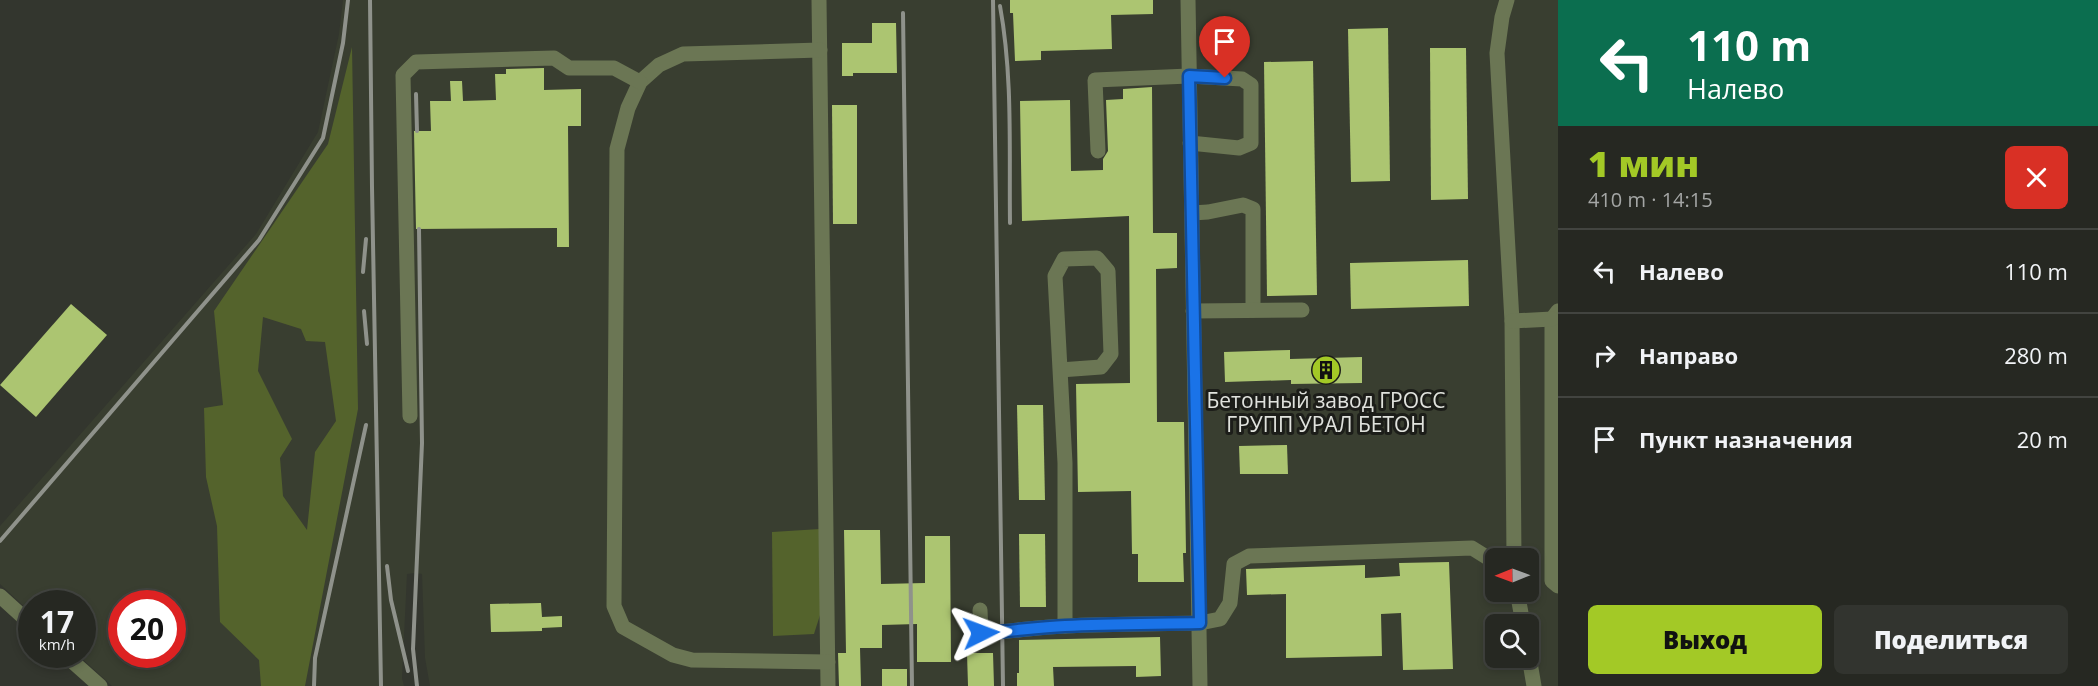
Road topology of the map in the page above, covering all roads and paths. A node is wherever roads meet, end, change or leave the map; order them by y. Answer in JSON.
{"nodes":[{"id":1,"x":819,"y":0,"type":"edge"},
{"id":2,"x":1188,"y":0,"type":"edge"},
{"id":3,"x":1507,"y":0,"type":"edge"},
{"id":4,"x":820,"y":50,"type":"junction"},
{"id":5,"x":1189,"y":76,"type":"junction"},
{"id":6,"x":640,"y":82,"type":"junction"},
{"id":7,"x":1190,"y":143,"type":"junction"},
{"id":8,"x":1098,"y":151,"type":"dead end"},
{"id":9,"x":1192,"y":213,"type":"junction"},
{"id":10,"x":1253,"y":310,"type":"junction"},
{"id":11,"x":1302,"y":310,"type":"dead end"},
{"id":12,"x":1193,"y":311,"type":"junction"},
{"id":13,"x":1555,"y":315,"type":"edge"},
{"id":14,"x":1512,"y":321,"type":"junction"},
{"id":15,"x":1060,"y":370,"type":"junction"},
{"id":16,"x":410,"y":416,"type":"dead end"},
{"id":17,"x":1514,"y":548,"type":"edge"},
{"id":18,"x":1485,"y":556,"type":"edge"},
{"id":19,"x":1558,"y":586,"type":"edge"},
{"id":20,"x":0,"y":596,"type":"edge"},
{"id":21,"x":980,"y":610,"type":"dead end"},
{"id":22,"x":18,"y":612,"type":"edge"},
{"id":23,"x":1200,"y":623,"type":"junction"},
{"id":24,"x":1065,"y":626,"type":"junction"},
{"id":25,"x":828,"y":662,"type":"junction"},
{"id":26,"x":80,"y":668,"type":"edge"},
{"id":27,"x":1531,"y":668,"type":"edge"},
{"id":28,"x":100,"y":686,"type":"edge"},
{"id":29,"x":828,"y":686,"type":"edge"},
{"id":30,"x":1200,"y":686,"type":"edge"},
{"id":31,"x":1534,"y":686,"type":"edge"}],
"edges":[{"from":1,"to":4,"type":"street"},
{"from":2,"to":5,"type":"street"},
{"from":3,"to":14,"type":"street"},
{"from":4,"to":6,"type":"street"},
{"from":4,"to":25,"type":"street"},
{"from":5,"to":7,"type":"street"},
{"from":5,"to":7,"type":"street"},
{"from":5,"to":8,"type":"street"},
{"from":6,"to":16,"type":"street"},
{"from":6,"to":25,"type":"street"},
{"from":7,"to":9,"type":"street"},
{"from":9,"to":10,"type":"street"},
{"from":9,"to":12,"type":"street"},
{"from":10,"to":11,"type":"street"},
{"from":10,"to":12,"type":"street"},
{"from":12,"to":23,"type":"street"},
{"from":13,"to":14,"type":"street"},
{"from":13,"to":19,"type":"street"},
{"from":14,"to":17,"type":"street"},
{"from":15,"to":15,"type":"street"},
{"from":15,"to":24,"type":"street"},
{"from":18,"to":23,"type":"street"},
{"from":20,"to":22,"type":"street"},
{"from":21,"to":24,"type":"street"},
{"from":23,"to":24,"type":"street"},
{"from":23,"to":30,"type":"street"},
{"from":25,"to":29,"type":"street"},
{"from":26,"to":28,"type":"street"},
{"from":27,"to":31,"type":"street"}]}
